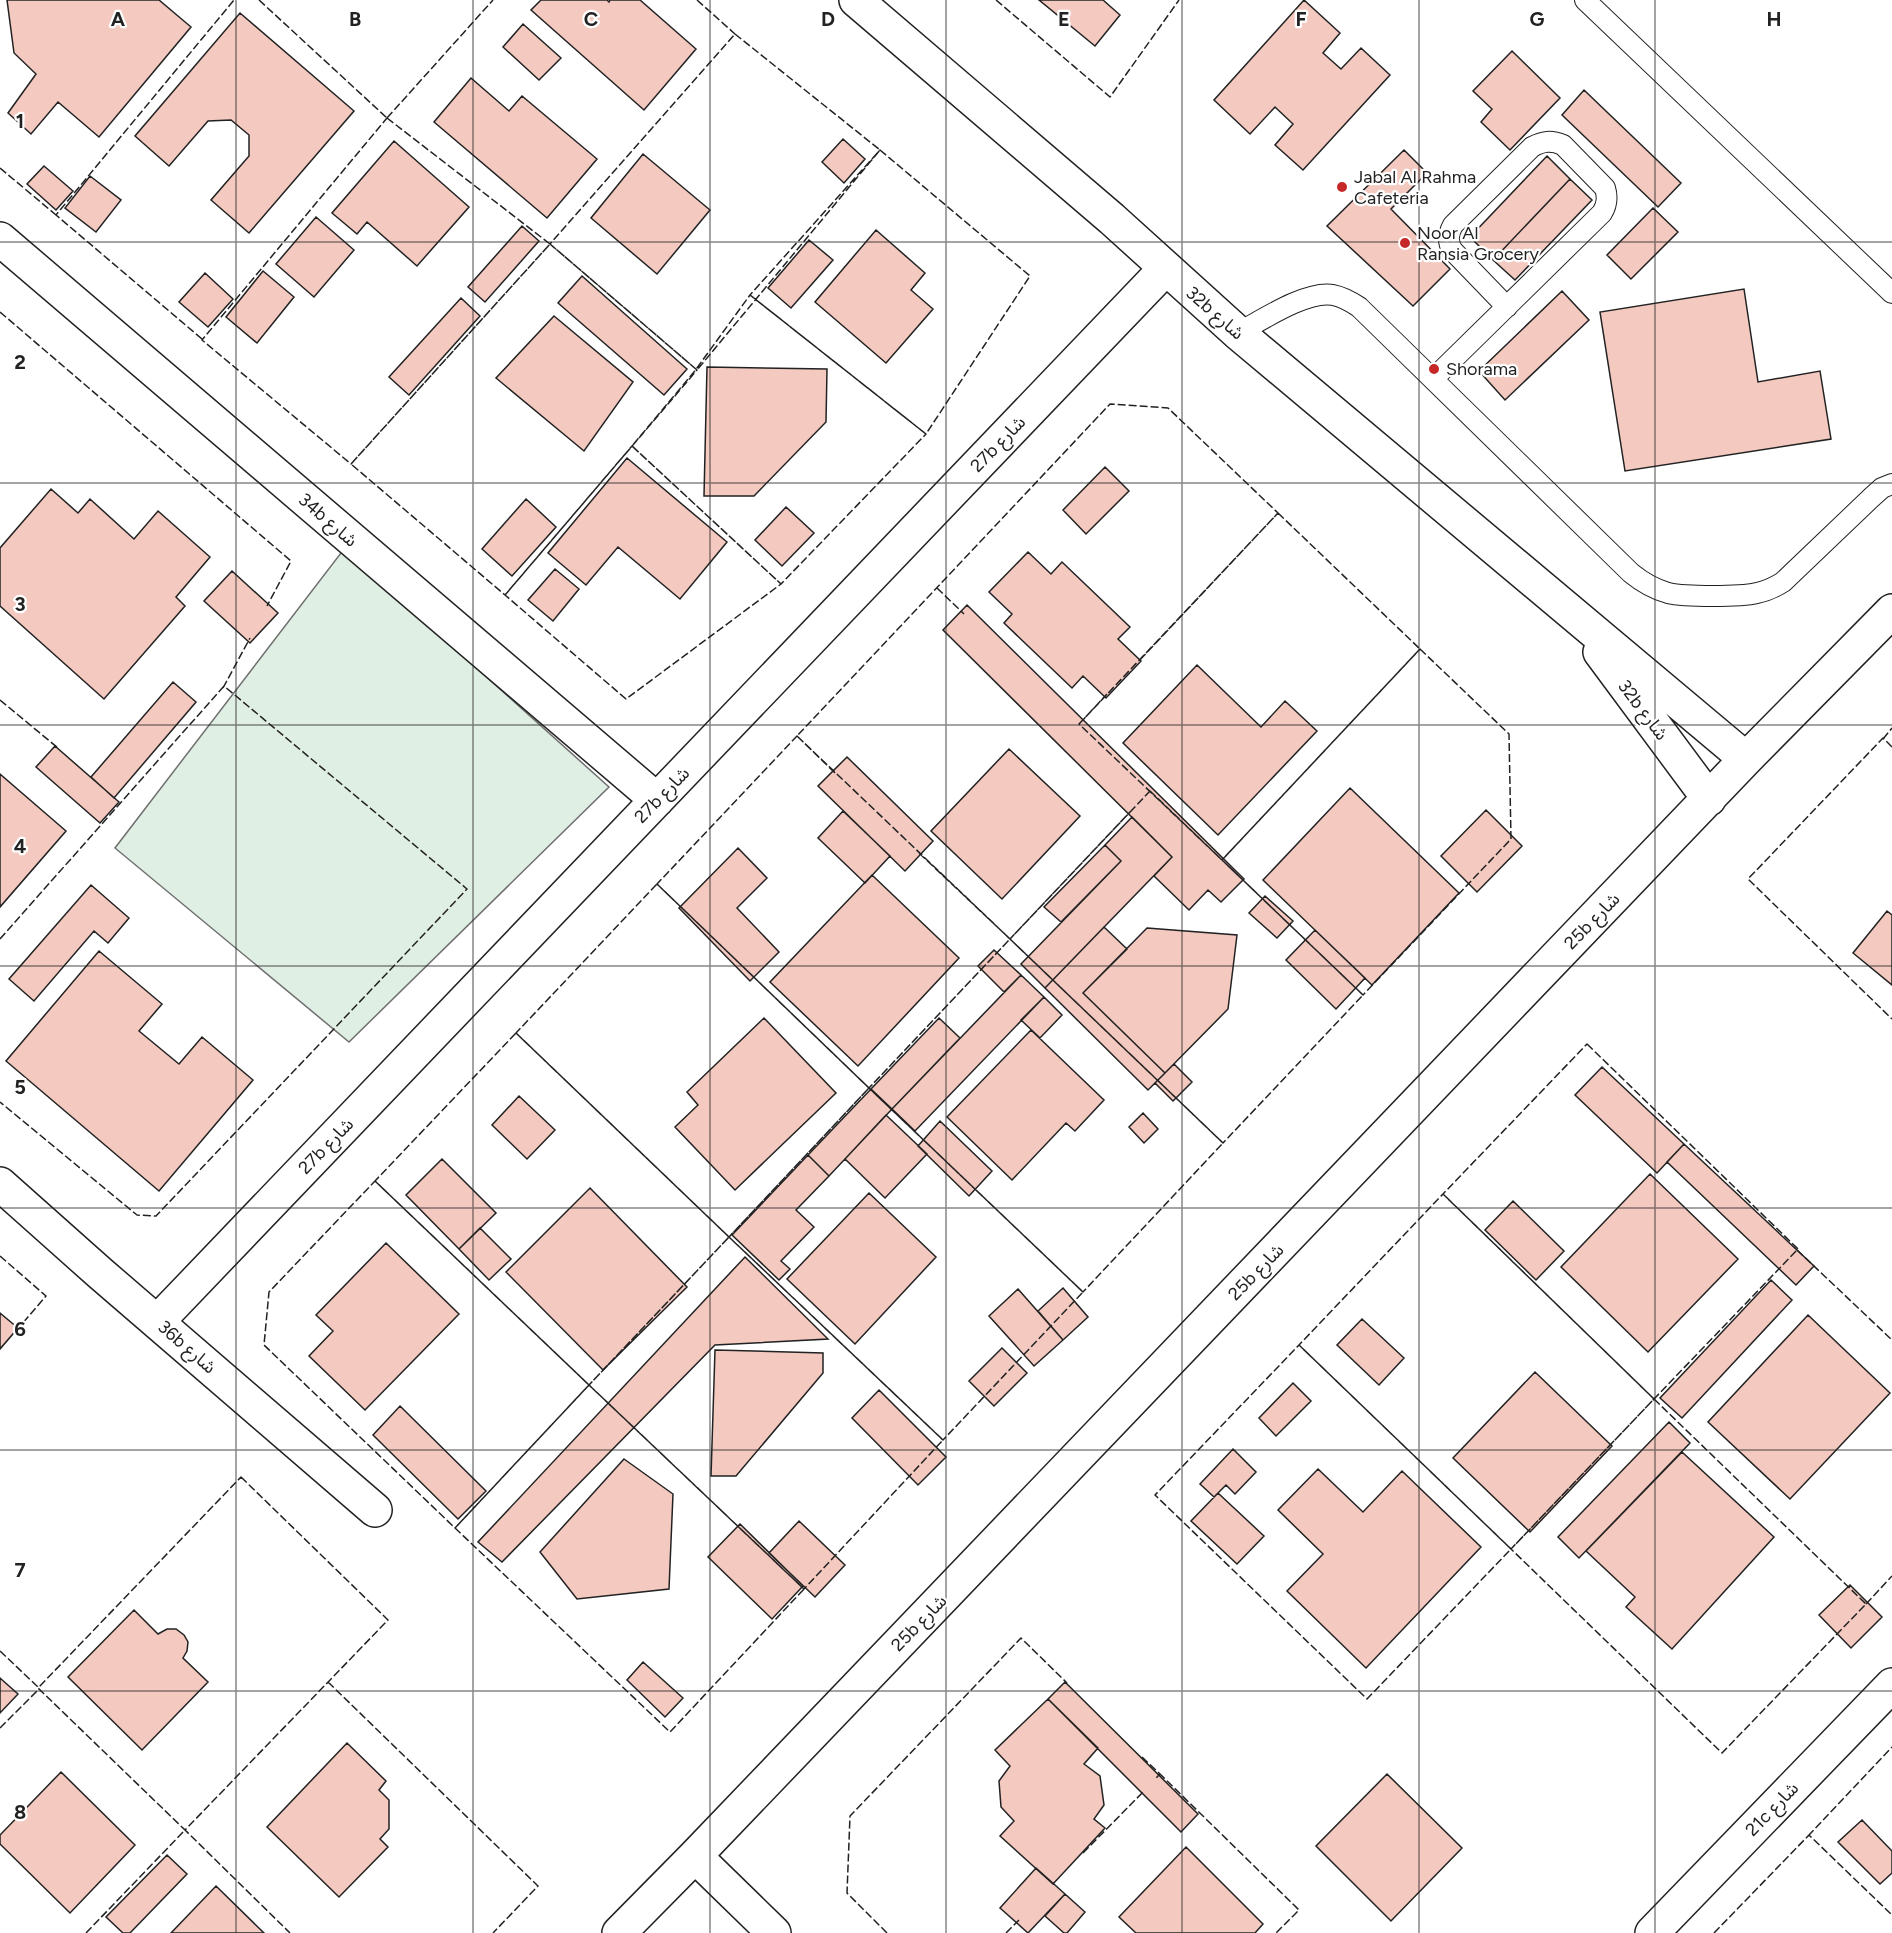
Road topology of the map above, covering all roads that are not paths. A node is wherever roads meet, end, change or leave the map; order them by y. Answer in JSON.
{"nodes":[{"id":1,"x":856,"y":0,"type":"edge"},
{"id":2,"x":1585,"y":0,"type":"edge"},
{"id":3,"x":0,"y":239,"type":"edge"},
{"id":4,"x":1166,"y":268,"type":"junction"},
{"id":5,"x":1892,"y":293,"type":"edge"},
{"id":6,"x":1507,"y":307,"type":"junction"},
{"id":7,"x":1238,"y":333,"type":"junction"},
{"id":8,"x":1433,"y":379,"type":"junction"},
{"id":9,"x":1892,"y":484,"type":"edge"},
{"id":10,"x":1892,"y":610,"type":"edge"},
{"id":11,"x":1579,"y":621,"type":"junction"},
{"id":12,"x":1746,"y":759,"type":"junction"},
{"id":13,"x":1709,"y":799,"type":"junction"},
{"id":14,"x":657,"y":800,"type":"junction"},
{"id":15,"x":0,"y":1184,"type":"edge"},
{"id":16,"x":158,"y":1321,"type":"junction"},
{"id":17,"x":375,"y":1510,"type":"dead end"},
{"id":18,"x":1892,"y":1685,"type":"edge"},
{"id":19,"x":695,"y":1856,"type":"junction"},
{"id":20,"x":619,"y":1933,"type":"edge"},
{"id":21,"x":774,"y":1933,"type":"edge"},
{"id":22,"x":1653,"y":1933,"type":"edge"}],
"edges":[{"from":1,"to":4,"type":"street","name":"32b شارع"},
{"from":2,"to":5,"type":"lane"},
{"from":3,"to":14,"type":"street","name":"34b شارع"},
{"from":4,"to":7,"type":"street","name":"32b شارع"},
{"from":4,"to":14,"type":"street","name":"27b شارع"},
{"from":6,"to":6,"type":"lane"},
{"from":6,"to":8,"type":"lane"},
{"from":7,"to":8,"type":"lane"},
{"from":7,"to":11,"type":"street","name":"32b شارع"},
{"from":8,"to":9,"type":"lane"},
{"from":10,"to":12,"type":"street","name":"25b شارع"},
{"from":11,"to":12,"type":"street","name":"32b شارع"},
{"from":11,"to":13,"type":"street","name":"32b شارع"},
{"from":12,"to":13,"type":"street","name":"25b شارع"},
{"from":13,"to":19,"type":"street","name":"25b شارع"},
{"from":14,"to":16,"type":"street","name":"27b شارع"},
{"from":15,"to":16,"type":"street","name":"36b شارع"},
{"from":16,"to":17,"type":"street","name":"36b شارع"},
{"from":18,"to":22,"type":"street","name":"21c شارع"},
{"from":19,"to":20,"type":"street","name":"25b شارع"},
{"from":19,"to":21,"type":"street"}]}
